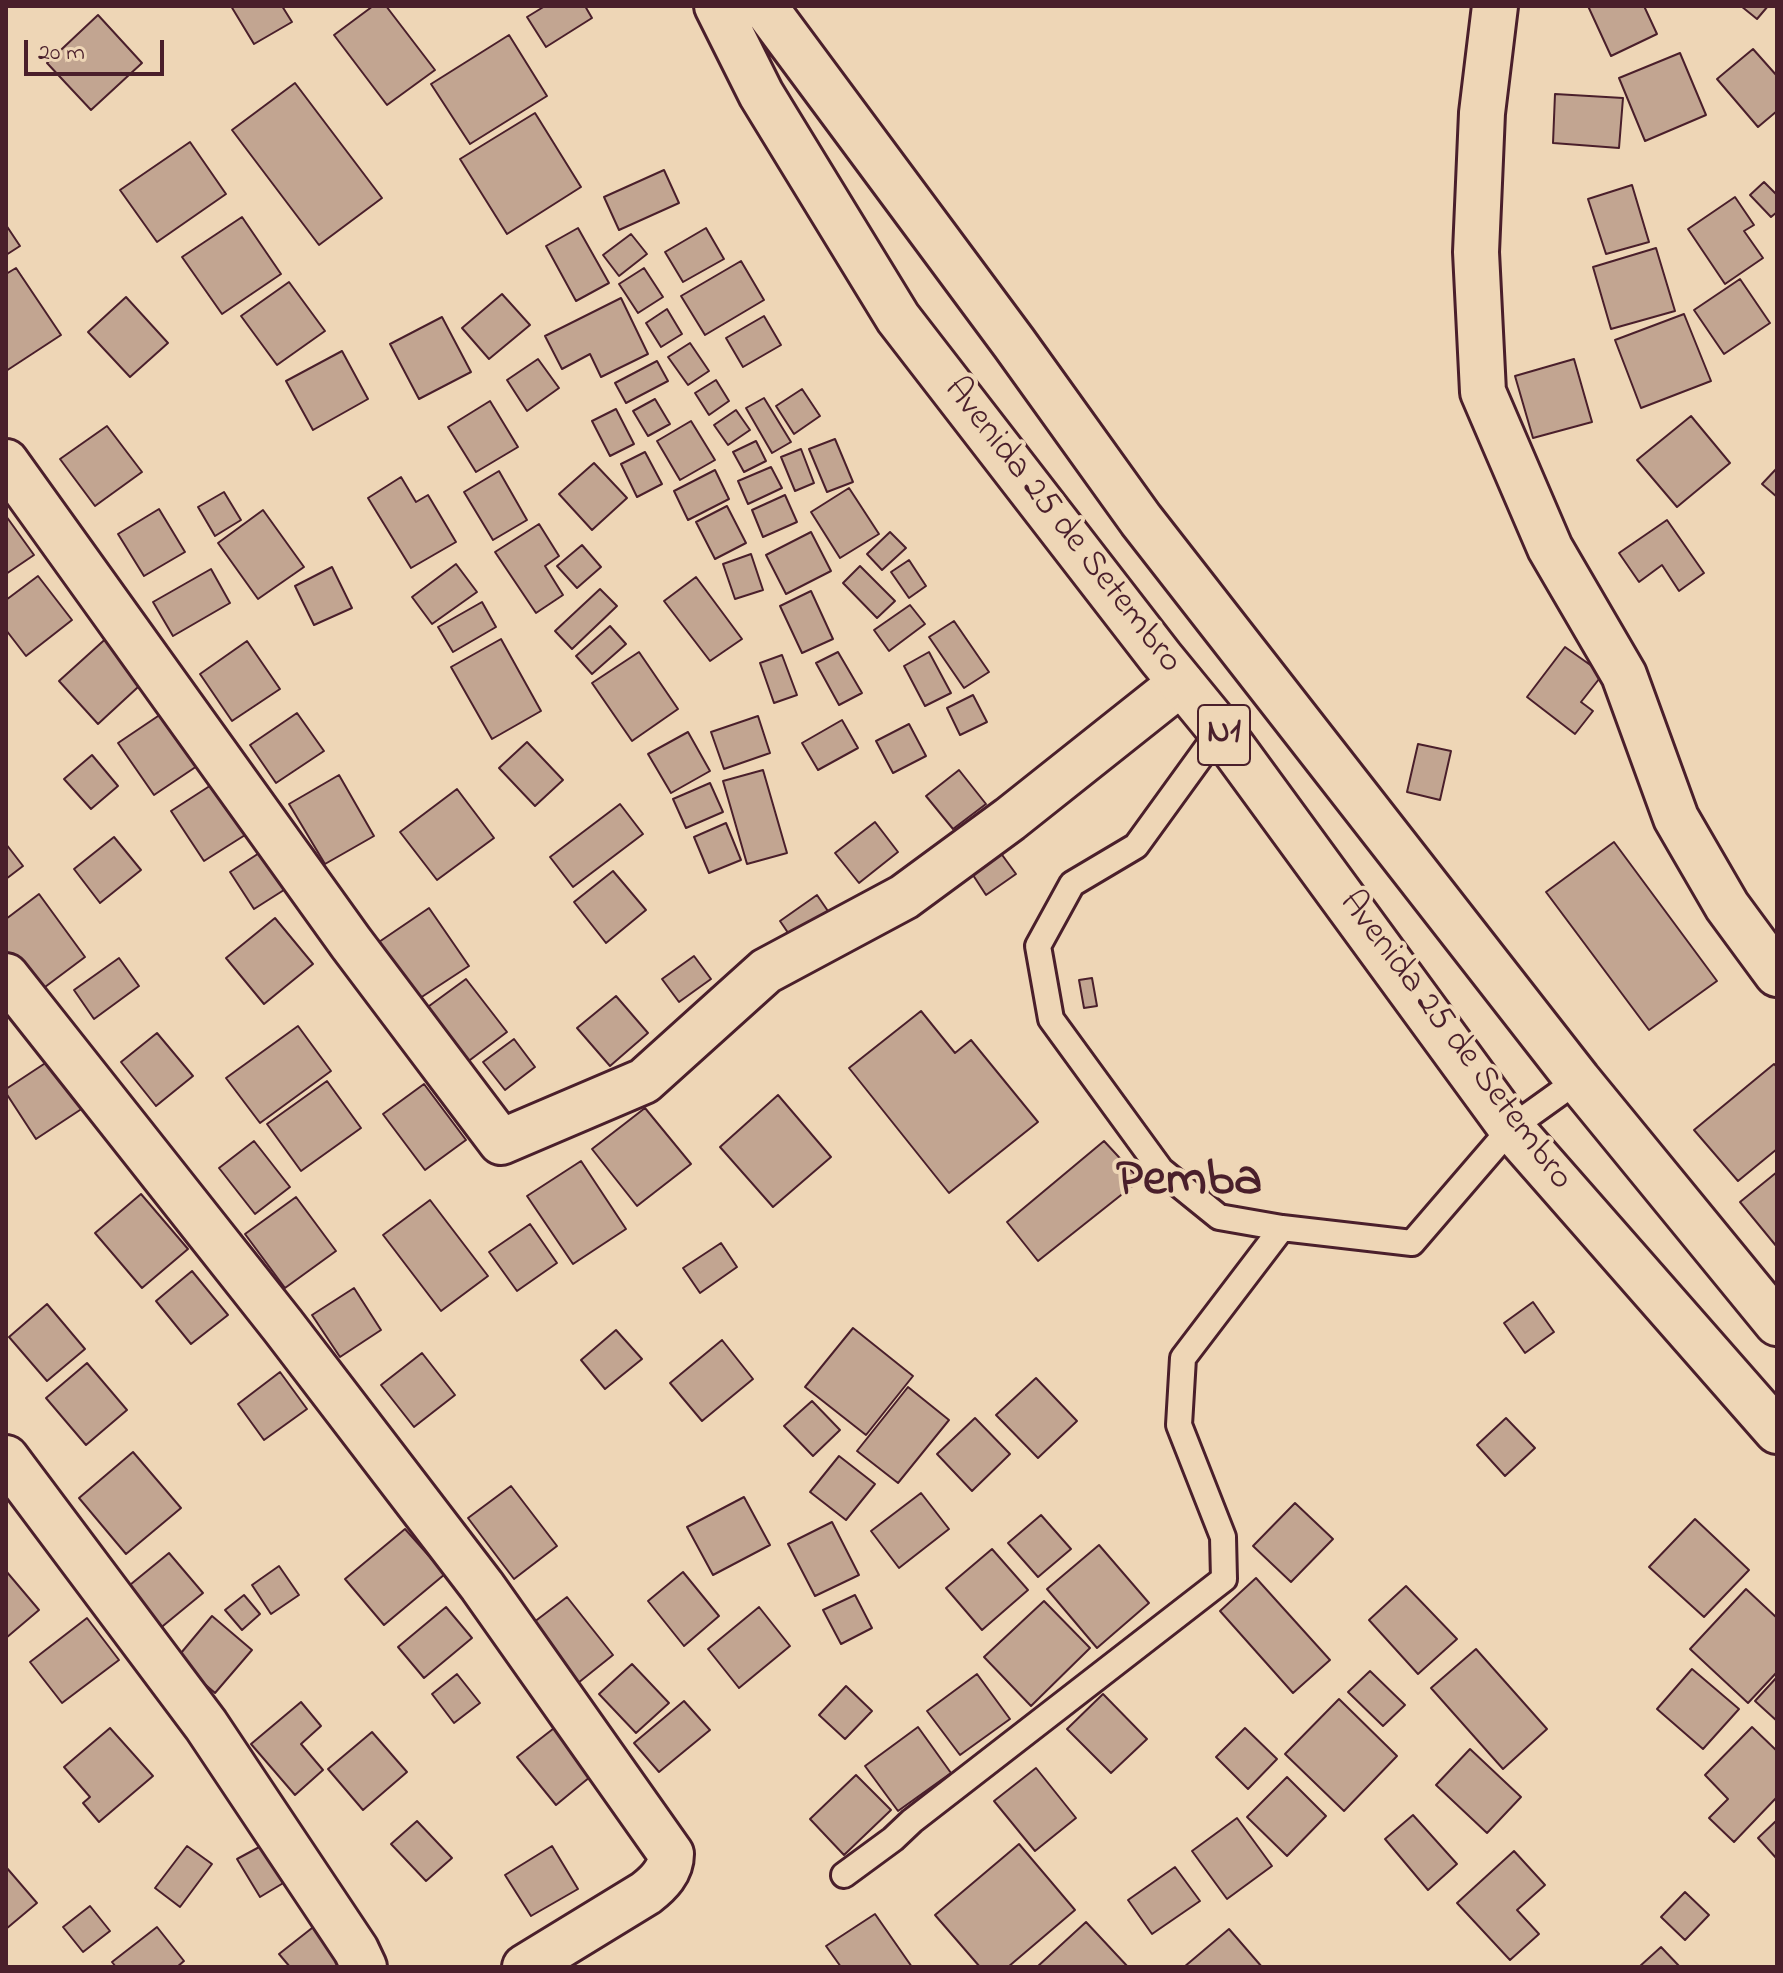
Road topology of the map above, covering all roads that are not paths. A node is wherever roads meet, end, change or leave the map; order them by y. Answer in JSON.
{"nodes":[{"id":1,"x":717,"y":6,"type":"edge"},
{"id":2,"x":764,"y":6,"type":"edge"},
{"id":3,"x":1495,"y":6,"type":"edge"},
{"id":4,"x":6,"y":462,"type":"edge"},
{"id":5,"x":1181,"y":683,"type":"junction"},
{"id":6,"x":1220,"y":730,"type":"junction"},
{"id":7,"x":1777,"y":974,"type":"edge"},
{"id":8,"x":6,"y":976,"type":"edge"},
{"id":9,"x":1578,"y":1080,"type":"junction"},
{"id":10,"x":1511,"y":1128,"type":"junction"},
{"id":11,"x":1282,"y":1228,"type":"junction"},
{"id":12,"x":1777,"y":1323,"type":"edge"},
{"id":13,"x":1777,"y":1431,"type":"edge"},
{"id":14,"x":6,"y":1458,"type":"edge"},
{"id":15,"x":844,"y":1875,"type":"dead end"},
{"id":16,"x":364,"y":1967,"type":"edge"},
{"id":17,"x":525,"y":1967,"type":"edge"}],
"edges":[{"from":1,"to":5,"type":"main road","name":"Avenida 25 de Setembro","number":"N1"},
{"from":2,"to":9,"type":"main road","name":"Avenida 25 de Setembro","number":"N1"},
{"from":3,"to":7,"type":"main road"},
{"from":4,"to":5,"type":"main road"},
{"from":5,"to":6,"type":"main road","name":"Avenida 25 de Setembro","number":"N1"},
{"from":6,"to":10,"type":"main road","name":"Avenida 25 de Setembro","number":"N1"},
{"from":6,"to":11,"type":"lane"},
{"from":8,"to":17,"type":"main road"},
{"from":9,"to":10,"type":"lane"},
{"from":9,"to":12,"type":"main road","name":"Avenida 25 de Setembro","number":"N1"},
{"from":10,"to":11,"type":"lane"},
{"from":10,"to":13,"type":"main road","name":"Avenida 25 de Setembro","number":"N1"},
{"from":11,"to":15,"type":"lane"},
{"from":14,"to":16,"type":"main road"}]}
